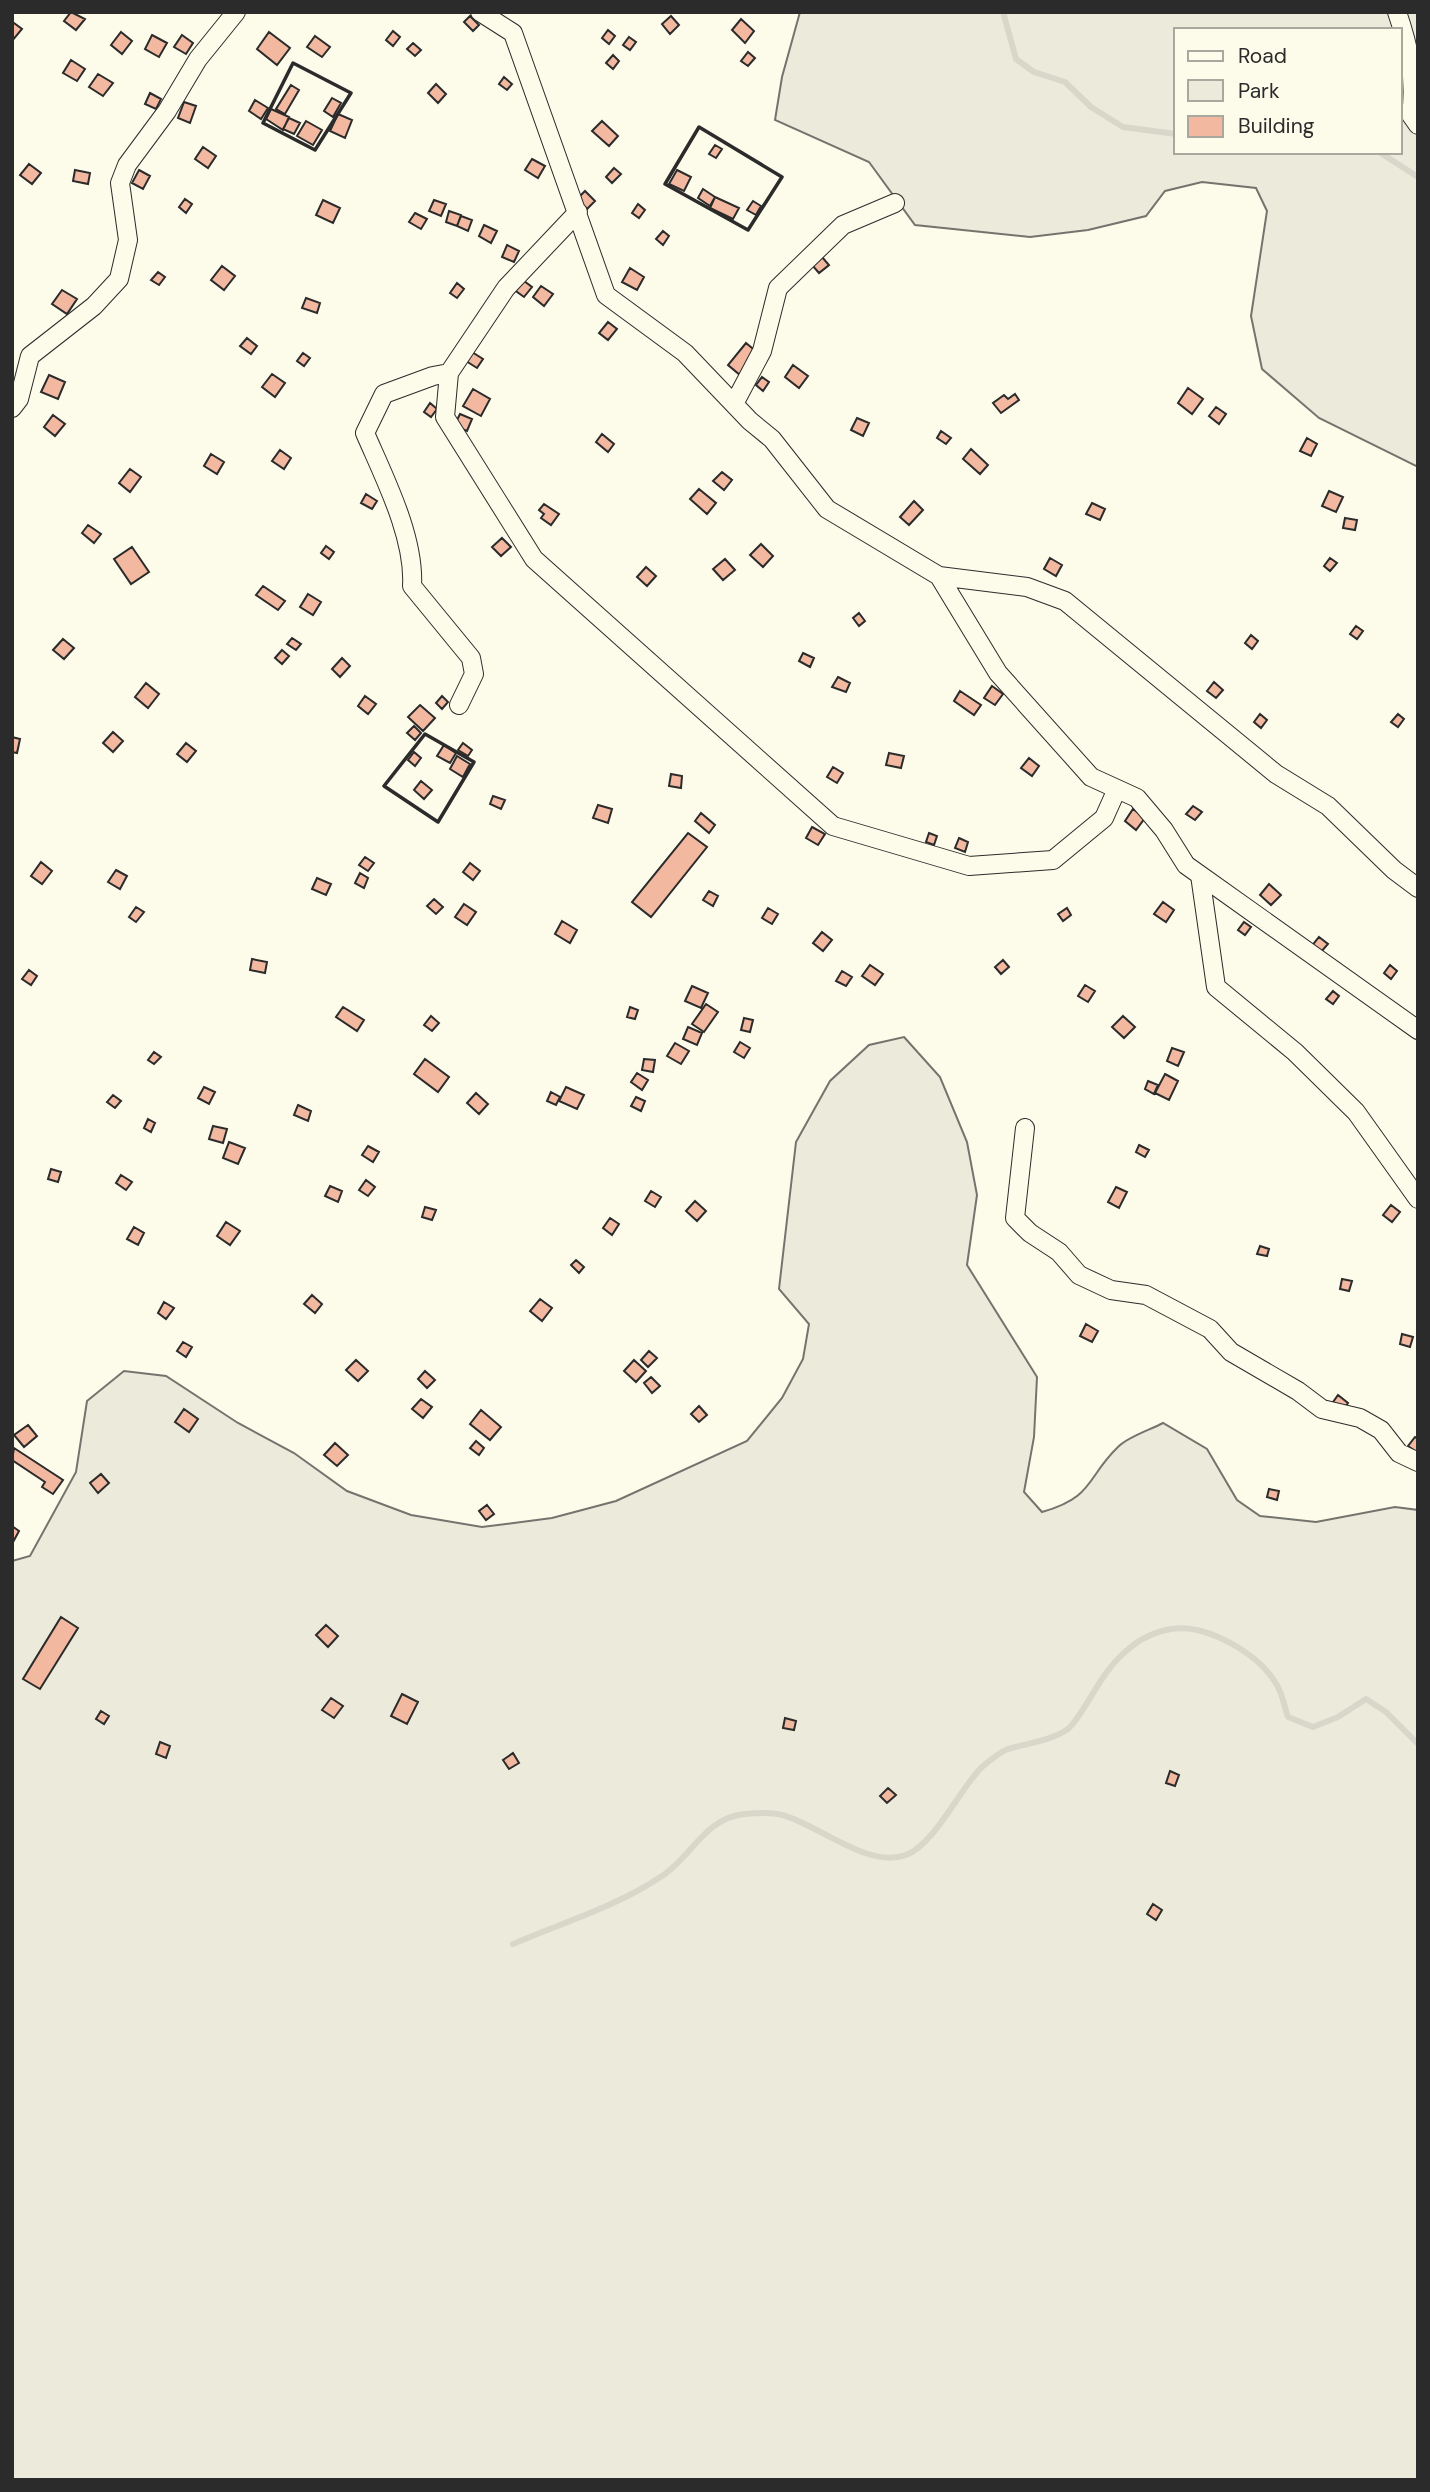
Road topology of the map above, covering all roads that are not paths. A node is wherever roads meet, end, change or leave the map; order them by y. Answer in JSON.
{"nodes":[{"id":1,"x":236,"y":12,"type":"edge"},
{"id":2,"x":480,"y":12,"type":"edge"},
{"id":3,"x":1396,"y":12,"type":"edge"},
{"id":4,"x":1416,"y":89,"type":"edge"},
{"id":5,"x":1418,"y":125,"type":"edge"},
{"id":6,"x":895,"y":202,"type":"dead end"},
{"id":7,"x":578,"y":212,"type":"junction"},
{"id":8,"x":449,"y":373,"type":"junction"},
{"id":9,"x":735,"y":402,"type":"junction"},
{"id":10,"x":12,"y":408,"type":"edge"},
{"id":11,"x":939,"y":576,"type":"junction"},
{"id":12,"x":459,"y":705,"type":"dead end"},
{"id":13,"x":1117,"y":789,"type":"junction"},
{"id":14,"x":1200,"y":875,"type":"junction"},
{"id":15,"x":1418,"y":888,"type":"edge"},
{"id":16,"x":1418,"y":1030,"type":"edge"},
{"id":17,"x":1025,"y":1128,"type":"dead end"},
{"id":18,"x":1418,"y":1199,"type":"edge"},
{"id":19,"x":1418,"y":1462,"type":"edge"}],
"edges":[{"from":1,"to":10,"type":"street"},
{"from":2,"to":7,"type":"street"},
{"from":3,"to":4,"type":"street"},
{"from":4,"to":5,"type":"street"},
{"from":6,"to":9,"type":"street"},
{"from":7,"to":8,"type":"street"},
{"from":7,"to":9,"type":"street"},
{"from":8,"to":12,"type":"street"},
{"from":8,"to":13,"type":"street"},
{"from":9,"to":11,"type":"street"},
{"from":11,"to":13,"type":"street"},
{"from":11,"to":15,"type":"street"},
{"from":13,"to":14,"type":"street"},
{"from":14,"to":16,"type":"street"},
{"from":14,"to":18,"type":"street"},
{"from":17,"to":19,"type":"street"}]}
